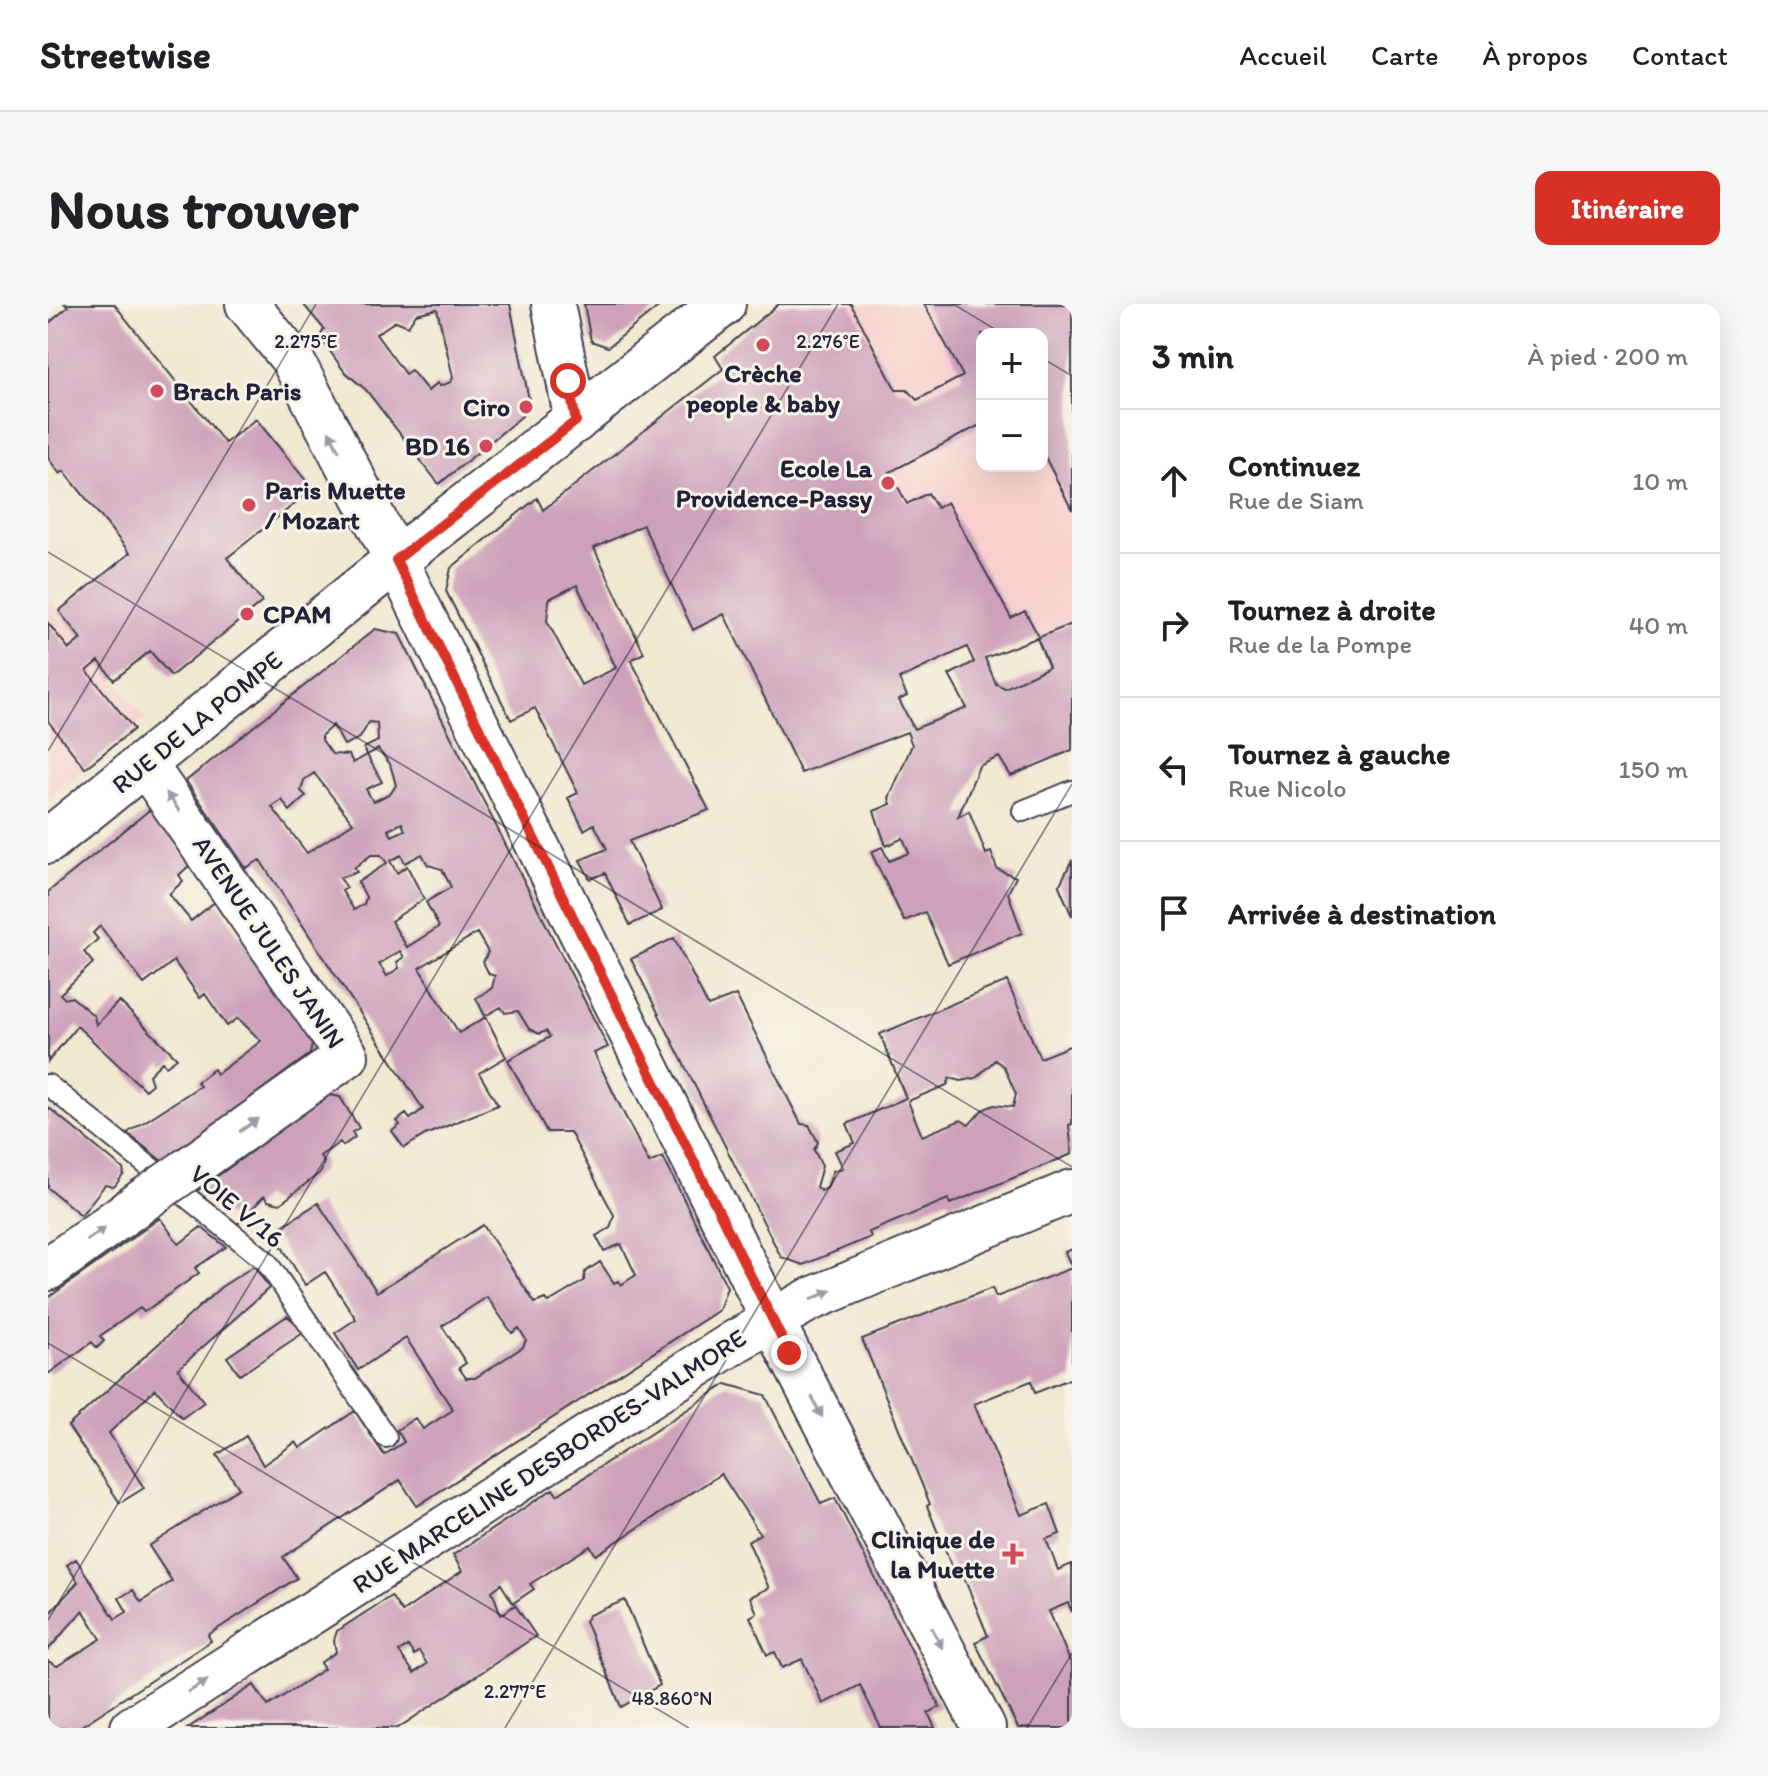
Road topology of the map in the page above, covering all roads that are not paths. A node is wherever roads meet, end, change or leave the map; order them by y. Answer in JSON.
{"nodes":[{"id":1,"x":247,"y":304,"type":"edge"},
{"id":2,"x":553,"y":304,"type":"edge"},
{"id":3,"x":723,"y":304,"type":"edge"},
{"id":4,"x":576,"y":421,"type":"junction"},
{"id":5,"x":396,"y":560,"type":"junction"},
{"id":6,"x":145,"y":764,"type":"junction"},
{"id":7,"x":1072,"y":791,"type":"edge"},
{"id":8,"x":1023,"y":811,"type":"dead end"},
{"id":9,"x":48,"y":841,"type":"edge"},
{"id":10,"x":48,"y":1085,"type":"edge"},
{"id":11,"x":1072,"y":1191,"type":"edge"},
{"id":12,"x":48,"y":1269,"type":"edge"},
{"id":13,"x":773,"y":1320,"type":"junction"},
{"id":14,"x":386,"y":1437,"type":"dead end"},
{"id":15,"x":132,"y":1728,"type":"edge"},
{"id":16,"x":984,"y":1728,"type":"edge"}],
"edges":[{"from":5,"to":1,"type":"street","one_way":true},
{"from":2,"to":4,"type":"street"},
{"from":3,"to":4,"type":"street","name":"RUE DE LA POMPE"},
{"from":4,"to":5,"type":"street","name":"RUE DE LA POMPE"},
{"from":5,"to":6,"type":"street","name":"RUE DE LA POMPE"},
{"from":5,"to":13,"type":"street"},
{"from":6,"to":9,"type":"street","name":"RUE DE LA POMPE"},
{"from":12,"to":6,"type":"street","name":"AVENUE JULES JANIN","one_way":true,"bridge":true},
{"from":7,"to":8,"type":"lane"},
{"from":10,"to":14,"type":"lane","name":"VOIE V/16"},
{"from":13,"to":11,"type":"street","name":"RUE MARCELINE DESBORDES-VALMORE","one_way":true},
{"from":15,"to":13,"type":"street","name":"RUE MARCELINE DESBORDES-VALMORE","one_way":true},
{"from":13,"to":16,"type":"street","one_way":true}]}
